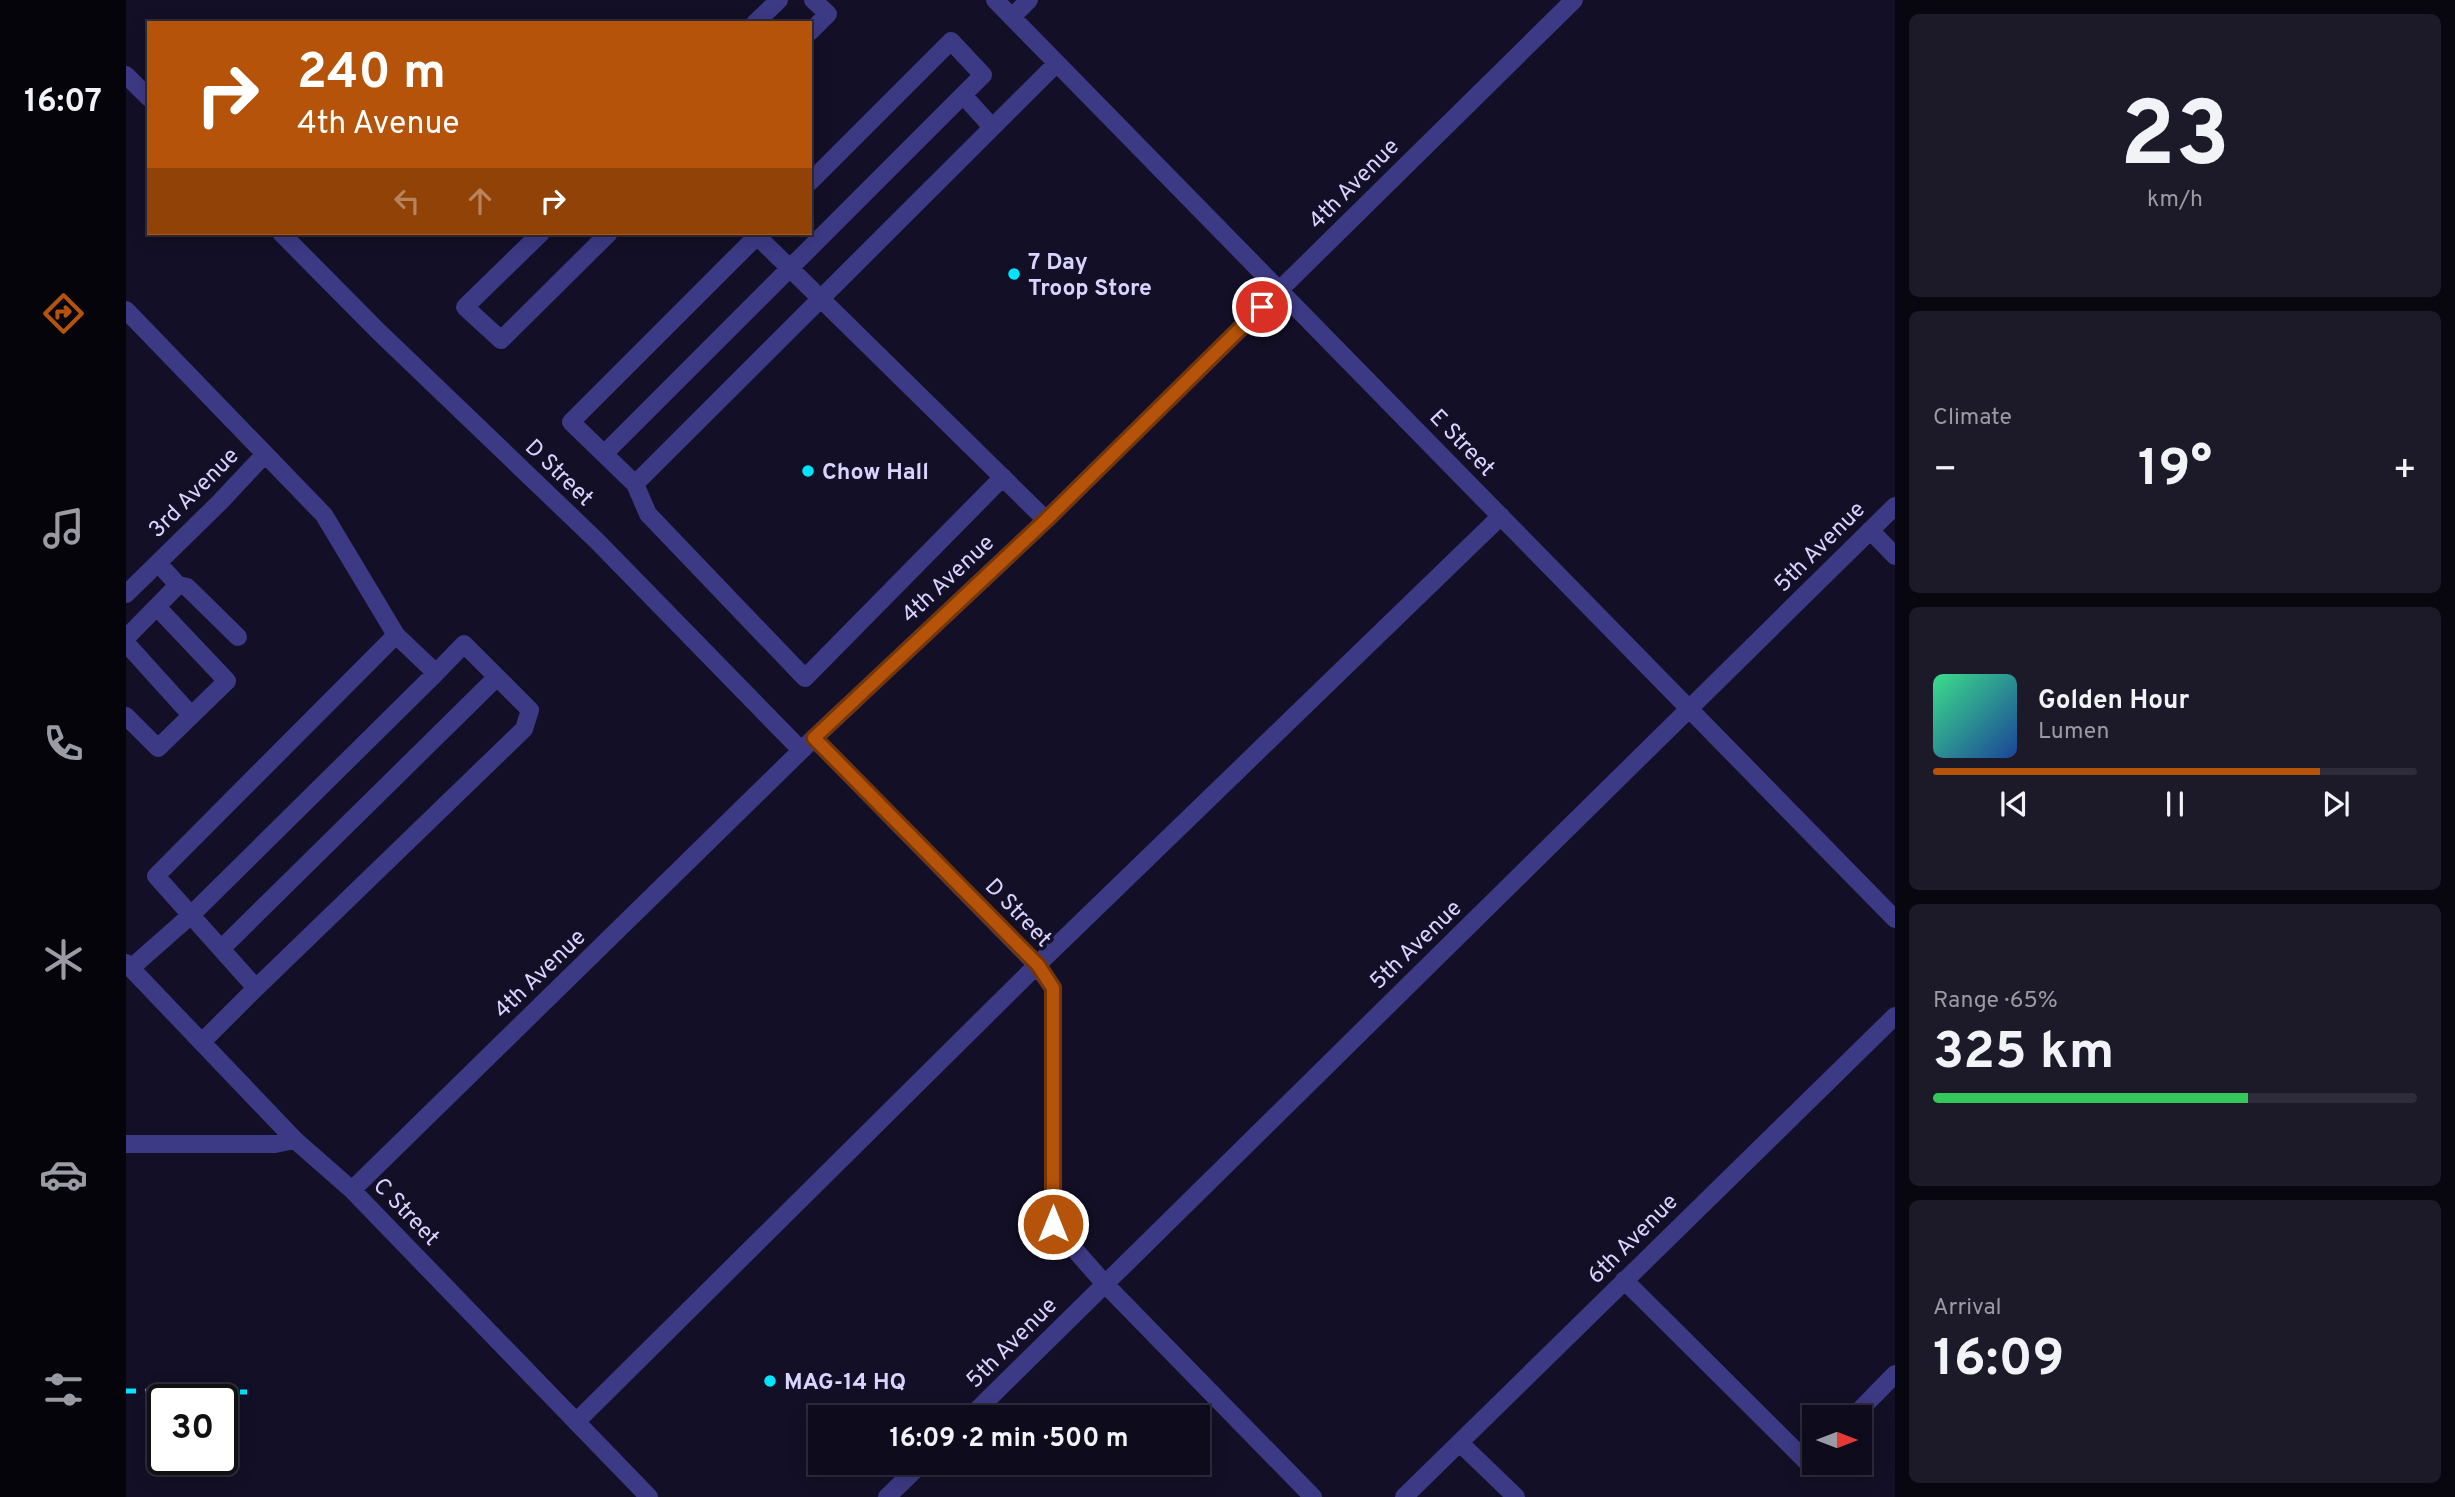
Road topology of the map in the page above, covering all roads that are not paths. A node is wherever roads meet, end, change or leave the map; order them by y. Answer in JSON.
{"nodes":[{"id":1,"x":779,"y":0,"type":"edge"},
{"id":2,"x":813,"y":0,"type":"edge"},
{"id":3,"x":995,"y":0,"type":"edge"},
{"id":4,"x":1029,"y":0,"type":"edge"},
{"id":5,"x":1574,"y":0,"type":"edge"},
{"id":6,"x":1012,"y":17,"type":"junction"},
{"id":7,"x":757,"y":21,"type":"edge"},
{"id":8,"x":812,"y":30,"type":"edge"},
{"id":9,"x":1057,"y":62,"type":"junction"},
{"id":10,"x":126,"y":75,"type":"edge"},
{"id":11,"x":963,"y":95,"type":"junction"},
{"id":12,"x":147,"y":96,"type":"edge"},
{"id":13,"x":992,"y":127,"type":"junction"},
{"id":14,"x":812,"y":180,"type":"edge"},
{"id":15,"x":283,"y":235,"type":"edge"},
{"id":16,"x":539,"y":235,"type":"edge"},
{"id":17,"x":607,"y":235,"type":"edge"},
{"id":18,"x":758,"y":235,"type":"edge"},
{"id":19,"x":760,"y":235,"type":"edge"},
{"id":20,"x":790,"y":268,"type":"junction"},
{"id":21,"x":1279,"y":290,"type":"junction"},
{"id":22,"x":821,"y":298,"type":"junction"},
{"id":23,"x":126,"y":310,"type":"edge"},
{"id":24,"x":265,"y":454,"type":"junction"},
{"id":25,"x":604,"y":454,"type":"junction"},
{"id":26,"x":1003,"y":477,"type":"junction"},
{"id":27,"x":635,"y":484,"type":"junction"},
{"id":28,"x":1895,"y":506,"type":"edge"},
{"id":29,"x":1501,"y":516,"type":"junction"},
{"id":30,"x":1046,"y":520,"type":"junction"},
{"id":31,"x":1870,"y":530,"type":"junction"},
{"id":32,"x":1895,"y":556,"type":"edge"},
{"id":33,"x":158,"y":563,"type":"junction"},
{"id":34,"x":178,"y":585,"type":"junction"},
{"id":35,"x":126,"y":594,"type":"edge"},
{"id":36,"x":157,"y":607,"type":"junction"},
{"id":37,"x":396,"y":635,"type":"junction"},
{"id":38,"x":238,"y":637,"type":"dead end"},
{"id":39,"x":126,"y":640,"type":"edge"},
{"id":40,"x":436,"y":673,"type":"junction"},
{"id":41,"x":497,"y":677,"type":"junction"},
{"id":42,"x":1688,"y":708,"type":"junction"},
{"id":43,"x":191,"y":715,"type":"junction"},
{"id":44,"x":126,"y":716,"type":"edge"},
{"id":45,"x":808,"y":744,"type":"junction"},
{"id":46,"x":191,"y":915,"type":"junction"},
{"id":47,"x":1895,"y":919,"type":"edge"},
{"id":48,"x":221,"y":949,"type":"junction"},
{"id":49,"x":129,"y":965,"type":"edge"},
{"id":50,"x":1038,"y":965,"type":"junction"},
{"id":51,"x":256,"y":988,"type":"junction"},
{"id":52,"x":1895,"y":1016,"type":"edge"},
{"id":53,"x":202,"y":1042,"type":"junction"},
{"id":54,"x":295,"y":1140,"type":"junction"},
{"id":55,"x":126,"y":1144,"type":"edge"},
{"id":56,"x":352,"y":1190,"type":"junction"},
{"id":57,"x":1624,"y":1280,"type":"junction"},
{"id":58,"x":1105,"y":1284,"type":"junction"},
{"id":59,"x":1895,"y":1374,"type":"edge"},
{"id":60,"x":982,"y":1405,"type":"edge"},
{"id":61,"x":1865,"y":1405,"type":"edge"},
{"id":62,"x":576,"y":1422,"type":"junction"},
{"id":63,"x":1460,"y":1443,"type":"junction"},
{"id":64,"x":1802,"y":1457,"type":"edge"},
{"id":65,"x":910,"y":1475,"type":"edge"},
{"id":66,"x":649,"y":1497,"type":"edge"},
{"id":67,"x":887,"y":1497,"type":"edge"},
{"id":68,"x":1313,"y":1497,"type":"edge"},
{"id":69,"x":1404,"y":1497,"type":"edge"},
{"id":70,"x":1516,"y":1497,"type":"edge"}],
"edges":[{"from":1,"to":7,"type":"street"},
{"from":2,"to":8,"type":"street"},
{"from":3,"to":6,"type":"street","name":"E Street"},
{"from":4,"to":6,"type":"street"},
{"from":5,"to":21,"type":"street","name":"4th Avenue"},
{"from":6,"to":9,"type":"street","name":"E Street"},
{"from":9,"to":13,"type":"street"},
{"from":9,"to":21,"type":"street","name":"E Street"},
{"from":10,"to":12,"type":"street"},
{"from":11,"to":13,"type":"street"},
{"from":11,"to":14,"type":"street"},
{"from":11,"to":20,"type":"street"},
{"from":13,"to":22,"type":"street"},
{"from":15,"to":45,"type":"street","name":"D Street"},
{"from":16,"to":17,"type":"street"},
{"from":18,"to":25,"type":"street"},
{"from":19,"to":20,"type":"street"},
{"from":20,"to":22,"type":"street"},
{"from":20,"to":25,"type":"street"},
{"from":21,"to":29,"type":"street","name":"E Street"},
{"from":21,"to":30,"type":"street","name":"4th Avenue"},
{"from":22,"to":26,"type":"street"},
{"from":22,"to":27,"type":"street"},
{"from":23,"to":24,"type":"street"},
{"from":24,"to":33,"type":"street","name":"3rd Avenue"},
{"from":24,"to":37,"type":"street"},
{"from":25,"to":27,"type":"street"},
{"from":26,"to":27,"type":"street"},
{"from":26,"to":30,"type":"street"},
{"from":28,"to":31,"type":"street","name":"5th Avenue"},
{"from":29,"to":42,"type":"street","name":"E Street"},
{"from":29,"to":50,"type":"street"},
{"from":30,"to":45,"type":"street","name":"4th Avenue"},
{"from":31,"to":32,"type":"street"},
{"from":31,"to":42,"type":"street","name":"5th Avenue"},
{"from":33,"to":34,"type":"street"},
{"from":33,"to":35,"type":"street","name":"3rd Avenue"},
{"from":34,"to":36,"type":"street"},
{"from":34,"to":38,"type":"street"},
{"from":36,"to":39,"type":"street"},
{"from":36,"to":43,"type":"street"},
{"from":37,"to":40,"type":"street"},
{"from":37,"to":46,"type":"street"},
{"from":39,"to":43,"type":"street"},
{"from":40,"to":41,"type":"street"},
{"from":40,"to":46,"type":"street"},
{"from":41,"to":48,"type":"street"},
{"from":41,"to":51,"type":"street"},
{"from":42,"to":47,"type":"street","name":"E Street"},
{"from":42,"to":58,"type":"street","name":"5th Avenue"},
{"from":43,"to":44,"type":"street"},
{"from":45,"to":50,"type":"street","name":"D Street"},
{"from":45,"to":56,"type":"street","name":"4th Avenue"},
{"from":46,"to":48,"type":"street"},
{"from":46,"to":49,"type":"street"},
{"from":48,"to":51,"type":"street"},
{"from":49,"to":53,"type":"street","name":"C Street"},
{"from":50,"to":58,"type":"street","name":"D Street"},
{"from":50,"to":62,"type":"street"},
{"from":51,"to":53,"type":"street"},
{"from":52,"to":57,"type":"street","name":"6th Avenue"},
{"from":53,"to":54,"type":"street","name":"C Street"},
{"from":54,"to":55,"type":"street"},
{"from":54,"to":56,"type":"street","name":"C Street"},
{"from":56,"to":62,"type":"street","name":"C Street"},
{"from":57,"to":63,"type":"street","name":"6th Avenue"},
{"from":57,"to":64,"type":"street"},
{"from":58,"to":60,"type":"street","name":"5th Avenue"},
{"from":58,"to":68,"type":"street","name":"D Street"},
{"from":59,"to":61,"type":"street"},
{"from":62,"to":66,"type":"street","name":"C Street"},
{"from":63,"to":69,"type":"street","name":"6th Avenue"},
{"from":63,"to":70,"type":"street"},
{"from":65,"to":67,"type":"street"}]}
